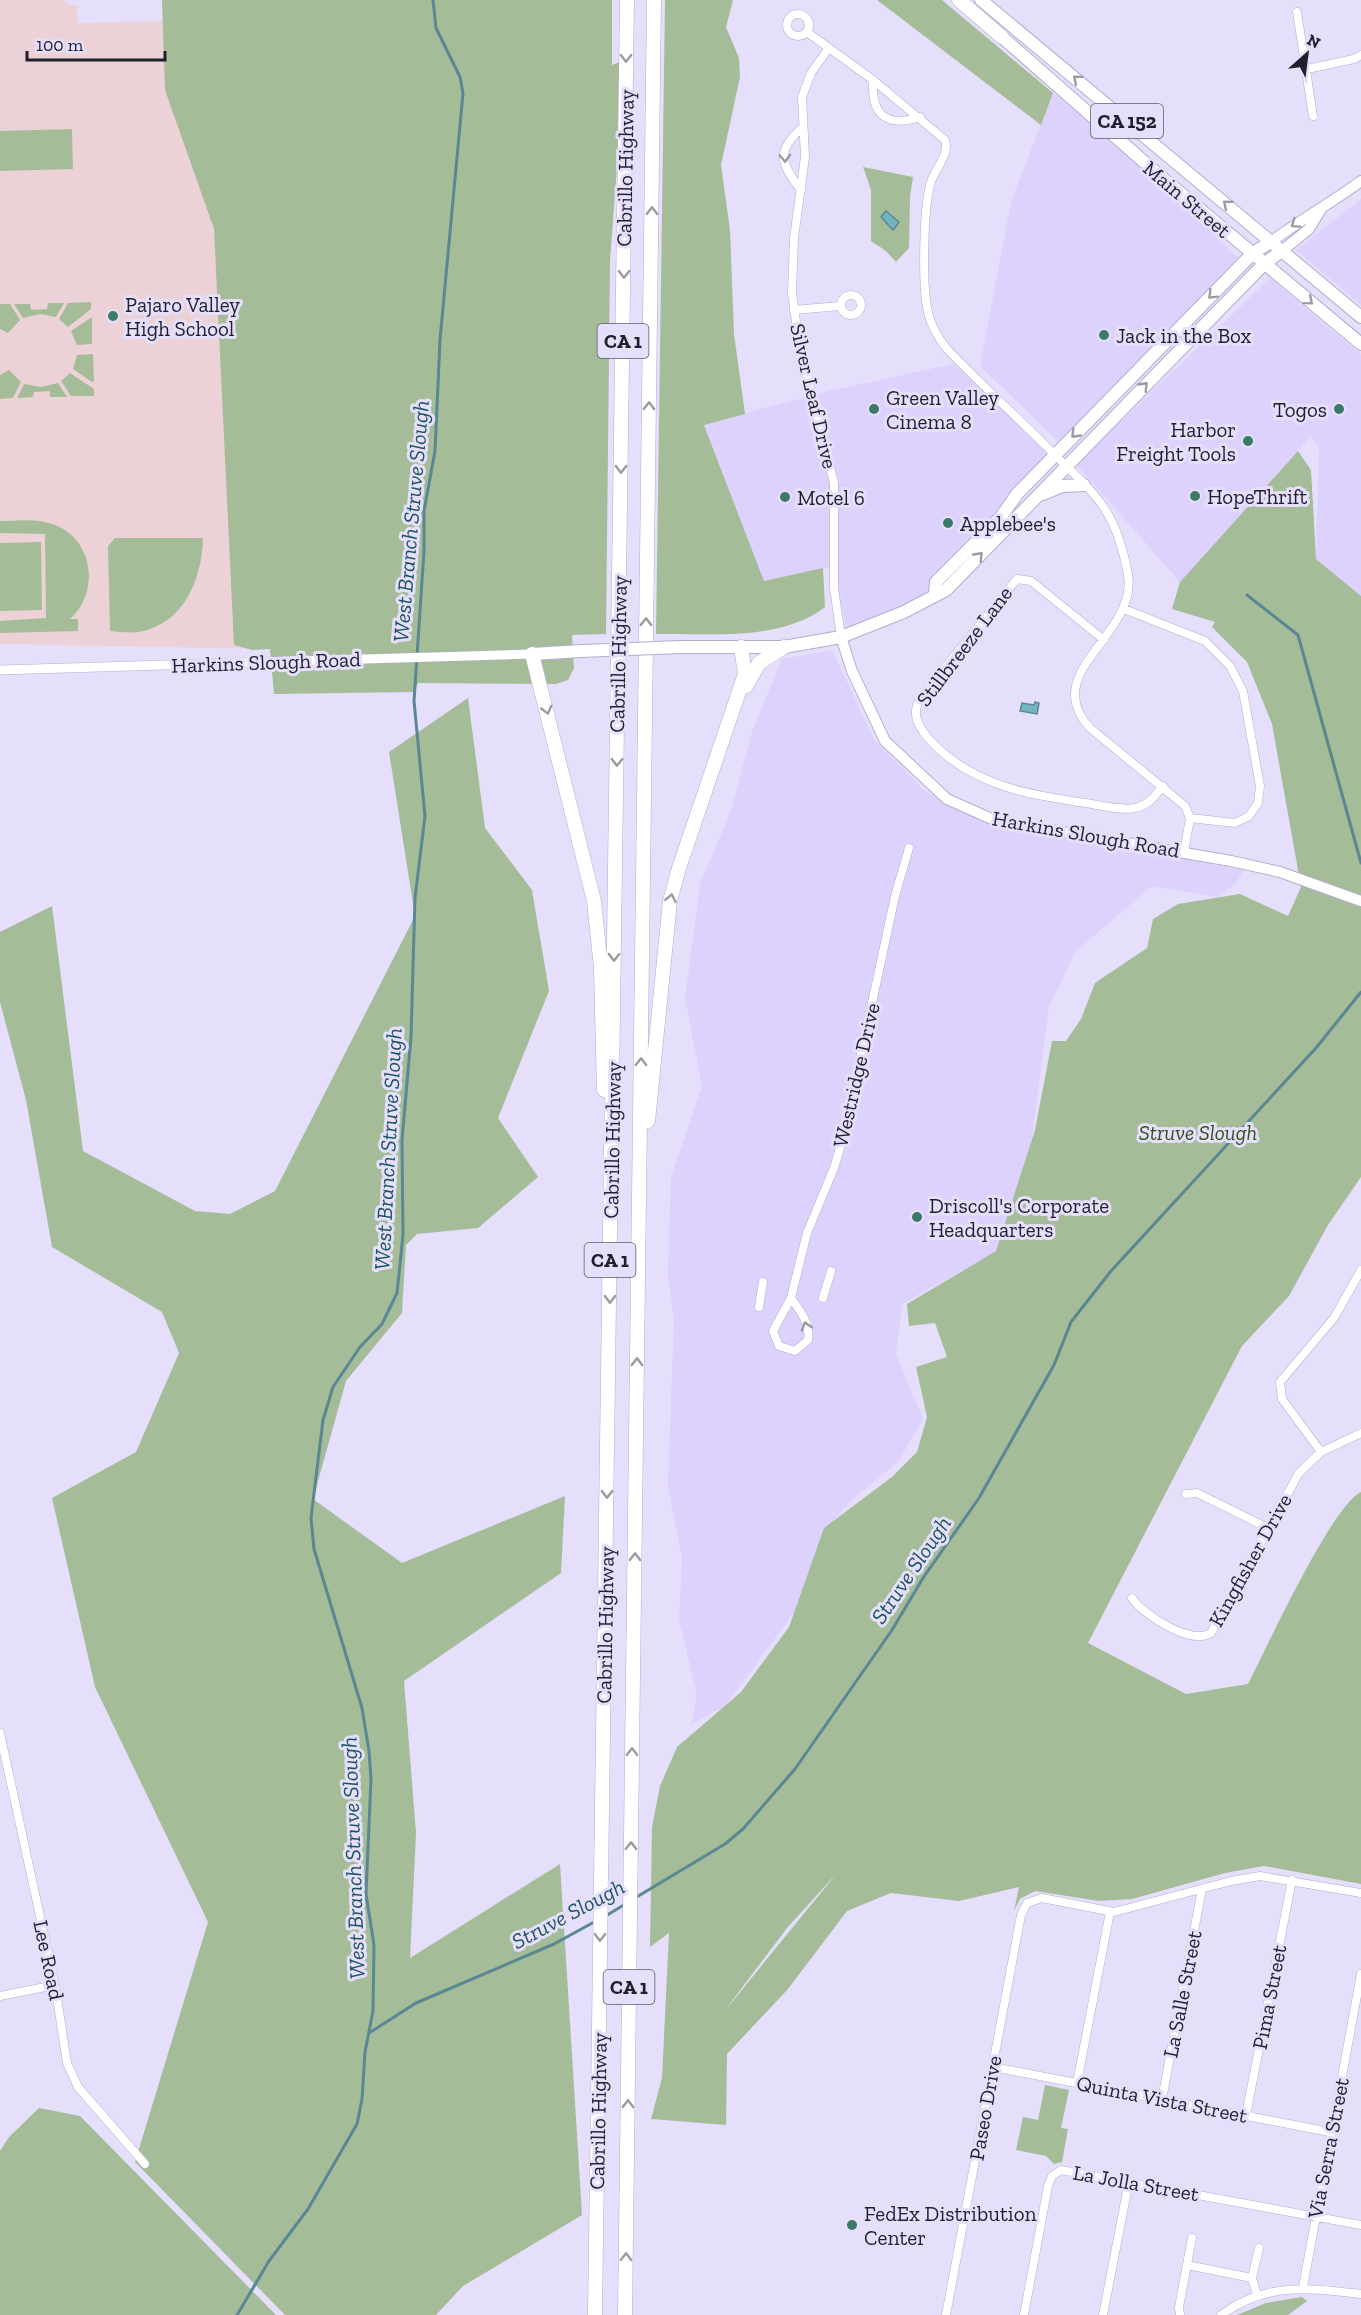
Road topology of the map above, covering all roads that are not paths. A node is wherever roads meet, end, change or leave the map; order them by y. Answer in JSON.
{"nodes":[{"id":1,"x":627,"y":0,"type":"edge"},
{"id":2,"x":654,"y":0,"type":"edge"},
{"id":3,"x":959,"y":0,"type":"edge"},
{"id":4,"x":964,"y":0,"type":"edge"},
{"id":5,"x":981,"y":0,"type":"edge"},
{"id":6,"x":1297,"y":12,"type":"dead end"},
{"id":7,"x":807,"y":32,"type":"dead end"},
{"id":8,"x":1002,"y":37,"type":"junction"},
{"id":9,"x":829,"y":48,"type":"junction"},
{"id":10,"x":1361,"y":55,"type":"edge"},
{"id":11,"x":1307,"y":69,"type":"junction"},
{"id":12,"x":873,"y":80,"type":"junction"},
{"id":13,"x":1313,"y":116,"type":"dead end"},
{"id":14,"x":920,"y":117,"type":"junction"},
{"id":15,"x":802,"y":128,"type":"junction"},
{"id":16,"x":1361,"y":181,"type":"edge"},
{"id":17,"x":801,"y":190,"type":"junction"},
{"id":18,"x":1321,"y":211,"type":"junction"},
{"id":19,"x":1272,"y":241,"type":"junction"},
{"id":20,"x":1283,"y":250,"type":"junction"},
{"id":21,"x":1253,"y":254,"type":"junction"},
{"id":22,"x":1264,"y":264,"type":"junction"},
{"id":23,"x":840,"y":306,"type":"dead end"},
{"id":24,"x":794,"y":310,"type":"junction"},
{"id":25,"x":1361,"y":317,"type":"edge"},
{"id":26,"x":1361,"y":344,"type":"edge"},
{"id":27,"x":1055,"y":455,"type":"junction"},
{"id":28,"x":1067,"y":466,"type":"junction"},
{"id":29,"x":1084,"y":485,"type":"junction"},
{"id":30,"x":1037,"y":497,"type":"junction"},
{"id":31,"x":935,"y":594,"type":"junction"},
{"id":32,"x":1124,"y":609,"type":"junction"},
{"id":33,"x":841,"y":637,"type":"junction"},
{"id":34,"x":1104,"y":640,"type":"junction"},
{"id":35,"x":741,"y":647,"type":"junction"},
{"id":36,"x":784,"y":647,"type":"junction"},
{"id":37,"x":532,"y":654,"type":"junction"},
{"id":38,"x":0,"y":670,"type":"edge"},
{"id":39,"x":710,"y":783,"type":"junction"},
{"id":40,"x":1163,"y":786,"type":"junction"},
{"id":41,"x":1190,"y":819,"type":"junction"},
{"id":42,"x":909,"y":848,"type":"dead end"},
{"id":43,"x":1184,"y":852,"type":"junction"},
{"id":44,"x":1361,"y":901,"type":"edge"},
{"id":45,"x":612,"y":1146,"type":"junction"},
{"id":46,"x":639,"y":1185,"type":"junction"},
{"id":47,"x":1361,"y":1270,"type":"edge"},
{"id":48,"x":831,"y":1271,"type":"dead end"},
{"id":49,"x":763,"y":1282,"type":"dead end"},
{"id":50,"x":1358,"y":1284,"type":"edge"},
{"id":51,"x":791,"y":1298,"type":"junction"},
{"id":52,"x":824,"y":1298,"type":"dead end"},
{"id":53,"x":759,"y":1308,"type":"dead end"},
{"id":54,"x":1361,"y":1433,"type":"edge"},
{"id":55,"x":1321,"y":1452,"type":"junction"},
{"id":56,"x":1186,"y":1494,"type":"dead end"},
{"id":57,"x":1268,"y":1528,"type":"junction"},
{"id":58,"x":1132,"y":1598,"type":"dead end"},
{"id":59,"x":0,"y":1733,"type":"edge"},
{"id":60,"x":1292,"y":1880,"type":"junction"},
{"id":61,"x":1202,"y":1889,"type":"junction"},
{"id":62,"x":1361,"y":1893,"type":"edge"},
{"id":63,"x":1110,"y":1912,"type":"junction"},
{"id":64,"x":1361,"y":1974,"type":"edge"},
{"id":65,"x":55,"y":1985,"type":"junction"},
{"id":66,"x":0,"y":1996,"type":"edge"},
{"id":67,"x":993,"y":2067,"type":"junction"},
{"id":68,"x":1077,"y":2083,"type":"junction"},
{"id":69,"x":1162,"y":2099,"type":"junction"},
{"id":70,"x":1246,"y":2115,"type":"junction"},
{"id":71,"x":1330,"y":2132,"type":"junction"},
{"id":72,"x":145,"y":2164,"type":"dead end"},
{"id":73,"x":1129,"y":2181,"type":"junction"},
{"id":74,"x":1314,"y":2217,"type":"junction"},
{"id":75,"x":1361,"y":2225,"type":"edge"},
{"id":76,"x":1192,"y":2238,"type":"dead end"},
{"id":77,"x":1259,"y":2248,"type":"dead end"},
{"id":78,"x":1187,"y":2265,"type":"junction"},
{"id":79,"x":1252,"y":2278,"type":"junction"},
{"id":80,"x":1303,"y":2287,"type":"junction"},
{"id":81,"x":1361,"y":2294,"type":"edge"},
{"id":82,"x":1257,"y":2295,"type":"junction"},
{"id":83,"x":595,"y":2315,"type":"edge"},
{"id":84,"x":625,"y":2315,"type":"edge"},
{"id":85,"x":946,"y":2315,"type":"edge"},
{"id":86,"x":1024,"y":2315,"type":"edge"},
{"id":87,"x":1102,"y":2315,"type":"edge"},
{"id":88,"x":1180,"y":2315,"type":"edge"},
{"id":89,"x":1221,"y":2315,"type":"edge"}],
"edges":[{"from":1,"to":45,"type":"highway","name":"Cabrillo Highway","number":"CA 1","one_way":true},
{"from":46,"to":2,"type":"highway","name":"Cabrillo Highway","number":"CA 1","one_way":true},
{"from":3,"to":8,"type":"highway"},
{"from":4,"to":8,"type":"street","name":"Main Street"},
{"from":19,"to":5,"type":"main road","name":"Main Street","number":"CA 152","one_way":true},
{"from":6,"to":11,"type":"street"},
{"from":7,"to":9,"type":"street"},
{"from":8,"to":21,"type":"main road","name":"Main Street","number":"CA 152"},
{"from":9,"to":12,"type":"street"},
{"from":9,"to":15,"type":"street","name":"Silver Leaf Drive"},
{"from":10,"to":11,"type":"street"},
{"from":11,"to":13,"type":"street"},
{"from":12,"to":14,"type":"street"},
{"from":12,"to":14,"type":"street"},
{"from":14,"to":27,"type":"street"},
{"from":15,"to":17,"type":"street","name":"Silver Leaf Drive"},
{"from":15,"to":17,"type":"street","one_way":true},
{"from":16,"to":18,"type":"main road"},
{"from":17,"to":24,"type":"street","name":"Silver Leaf Drive"},
{"from":18,"to":19,"type":"main road","one_way":true},
{"from":18,"to":20,"type":"main road"},
{"from":19,"to":20,"type":"main road","name":"Main Street","number":"CA 152"},
{"from":19,"to":21,"type":"main road"},
{"from":20,"to":22,"type":"main road"},
{"from":20,"to":25,"type":"main road","name":"Main Street","number":"CA 152"},
{"from":21,"to":22,"type":"main road","name":"Main Street","number":"CA 152"},
{"from":21,"to":27,"type":"main road","one_way":true},
{"from":22,"to":26,"type":"main road","name":"Main Street","number":"CA 152","one_way":true},
{"from":28,"to":22,"type":"main road","one_way":true},
{"from":23,"to":24,"type":"street"},
{"from":24,"to":33,"type":"street","name":"Silver Leaf Drive"},
{"from":27,"to":28,"type":"street"},
{"from":27,"to":31,"type":"main road"},
{"from":28,"to":29,"type":"street"},
{"from":28,"to":30,"type":"main road"},
{"from":29,"to":30,"type":"main road"},
{"from":29,"to":32,"type":"street"},
{"from":31,"to":30,"type":"main road","one_way":true},
{"from":31,"to":33,"type":"main road"},
{"from":32,"to":34,"type":"street"},
{"from":32,"to":41,"type":"street"},
{"from":33,"to":36,"type":"main road","name":"Harkins Slough Road"},
{"from":33,"to":43,"type":"main road","name":"Harkins Slough Road"},
{"from":34,"to":40,"type":"street"},
{"from":34,"to":40,"type":"street","name":"Stillbreeze Lane"},
{"from":35,"to":36,"type":"main road","name":"Harkins Slough Road"},
{"from":35,"to":37,"type":"main road","name":"Harkins Slough Road","bridge":true},
{"from":35,"to":39,"type":"highway"},
{"from":36,"to":39,"type":"highway"},
{"from":37,"to":38,"type":"street","name":"Harkins Slough Road"},
{"from":37,"to":45,"type":"highway","one_way":true},
{"from":46,"to":39,"type":"highway","one_way":true},
{"from":40,"to":41,"type":"street"},
{"from":41,"to":43,"type":"street"},
{"from":42,"to":51,"type":"street","name":"Westridge Drive"},
{"from":43,"to":44,"type":"main road","name":"Harkins Slough Road"},
{"from":45,"to":83,"type":"highway","name":"Cabrillo Highway","number":"CA 1","one_way":true},
{"from":84,"to":46,"type":"highway","name":"Cabrillo Highway","number":"CA 1","one_way":true},
{"from":47,"to":50,"type":"street"},
{"from":48,"to":52,"type":"street"},
{"from":49,"to":53,"type":"street"},
{"from":50,"to":55,"type":"street"},
{"from":51,"to":51,"type":"street","name":"Westridge Drive","one_way":true},
{"from":54,"to":55,"type":"street","name":"Kingfisher Drive"},
{"from":55,"to":57,"type":"street","name":"Kingfisher Drive"},
{"from":56,"to":57,"type":"street"},
{"from":57,"to":58,"type":"street","name":"Kingfisher Drive"},
{"from":59,"to":65,"type":"street","name":"Lee Road"},
{"from":60,"to":61,"type":"street"},
{"from":60,"to":62,"type":"street"},
{"from":60,"to":70,"type":"street","name":"Pima Street"},
{"from":61,"to":63,"type":"street"},
{"from":61,"to":69,"type":"street","name":"La Salle Street"},
{"from":63,"to":67,"type":"street","name":"Paseo Drive"},
{"from":63,"to":68,"type":"street"},
{"from":64,"to":71,"type":"street","name":"Via Serra Street"},
{"from":65,"to":66,"type":"street"},
{"from":65,"to":72,"type":"street","name":"Lee Road"},
{"from":67,"to":68,"type":"street","name":"Quinta Vista Street"},
{"from":67,"to":85,"type":"street","name":"Paseo Drive"},
{"from":68,"to":69,"type":"street","name":"Quinta Vista Street"},
{"from":69,"to":70,"type":"street","name":"Quinta Vista Street"},
{"from":70,"to":71,"type":"street","name":"Quinta Vista Street"},
{"from":71,"to":74,"type":"street","name":"Via Serra Street"},
{"from":73,"to":74,"type":"street","name":"La Jolla Street"},
{"from":73,"to":86,"type":"street","name":"La Jolla Street"},
{"from":73,"to":87,"type":"street"},
{"from":74,"to":75,"type":"street","name":"La Jolla Street"},
{"from":74,"to":80,"type":"street","name":"Via Serra Street"},
{"from":76,"to":78,"type":"street"},
{"from":77,"to":79,"type":"street"},
{"from":78,"to":79,"type":"street"},
{"from":78,"to":88,"type":"street"},
{"from":79,"to":82,"type":"street"},
{"from":80,"to":81,"type":"street"},
{"from":80,"to":82,"type":"street"},
{"from":82,"to":89,"type":"street"}]}
